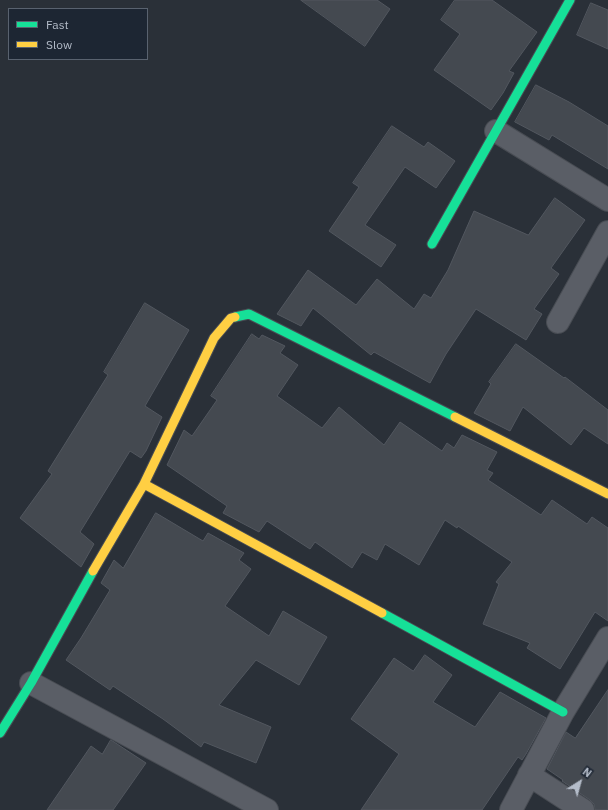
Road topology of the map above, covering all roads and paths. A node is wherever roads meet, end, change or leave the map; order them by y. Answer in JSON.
{"nodes":[{"id":1,"x":570,"y":0,"type":"edge"},
{"id":2,"x":496,"y":132,"type":"junction"},
{"id":3,"x":608,"y":200,"type":"edge"},
{"id":4,"x":608,"y":232,"type":"edge"},
{"id":5,"x":432,"y":244,"type":"dead end"},
{"id":6,"x":558,"y":322,"type":"dead end"},
{"id":7,"x":144,"y":484,"type":"junction"},
{"id":8,"x":608,"y":494,"type":"edge"},
{"id":9,"x":608,"y":638,"type":"edge"},
{"id":10,"x":31,"y":683,"type":"junction"},
{"id":11,"x":563,"y":712,"type":"junction"},
{"id":12,"x":0,"y":733,"type":"edge"},
{"id":13,"x":529,"y":775,"type":"junction"},
{"id":14,"x":267,"y":810,"type":"edge"},
{"id":15,"x":511,"y":810,"type":"edge"},
{"id":16,"x":584,"y":810,"type":"edge"}],
"edges":[{"from":1,"to":2,"type":"street"},
{"from":2,"to":3,"type":"street"},
{"from":2,"to":5,"type":"street"},
{"from":4,"to":6,"type":"street"},
{"from":7,"to":8,"type":"street"},
{"from":7,"to":10,"type":"street"},
{"from":7,"to":11,"type":"street"},
{"from":9,"to":11,"type":"street"},
{"from":10,"to":12,"type":"street"},
{"from":10,"to":14,"type":"street"},
{"from":11,"to":13,"type":"street"},
{"from":13,"to":15,"type":"street"},
{"from":13,"to":16,"type":"street"}]}
